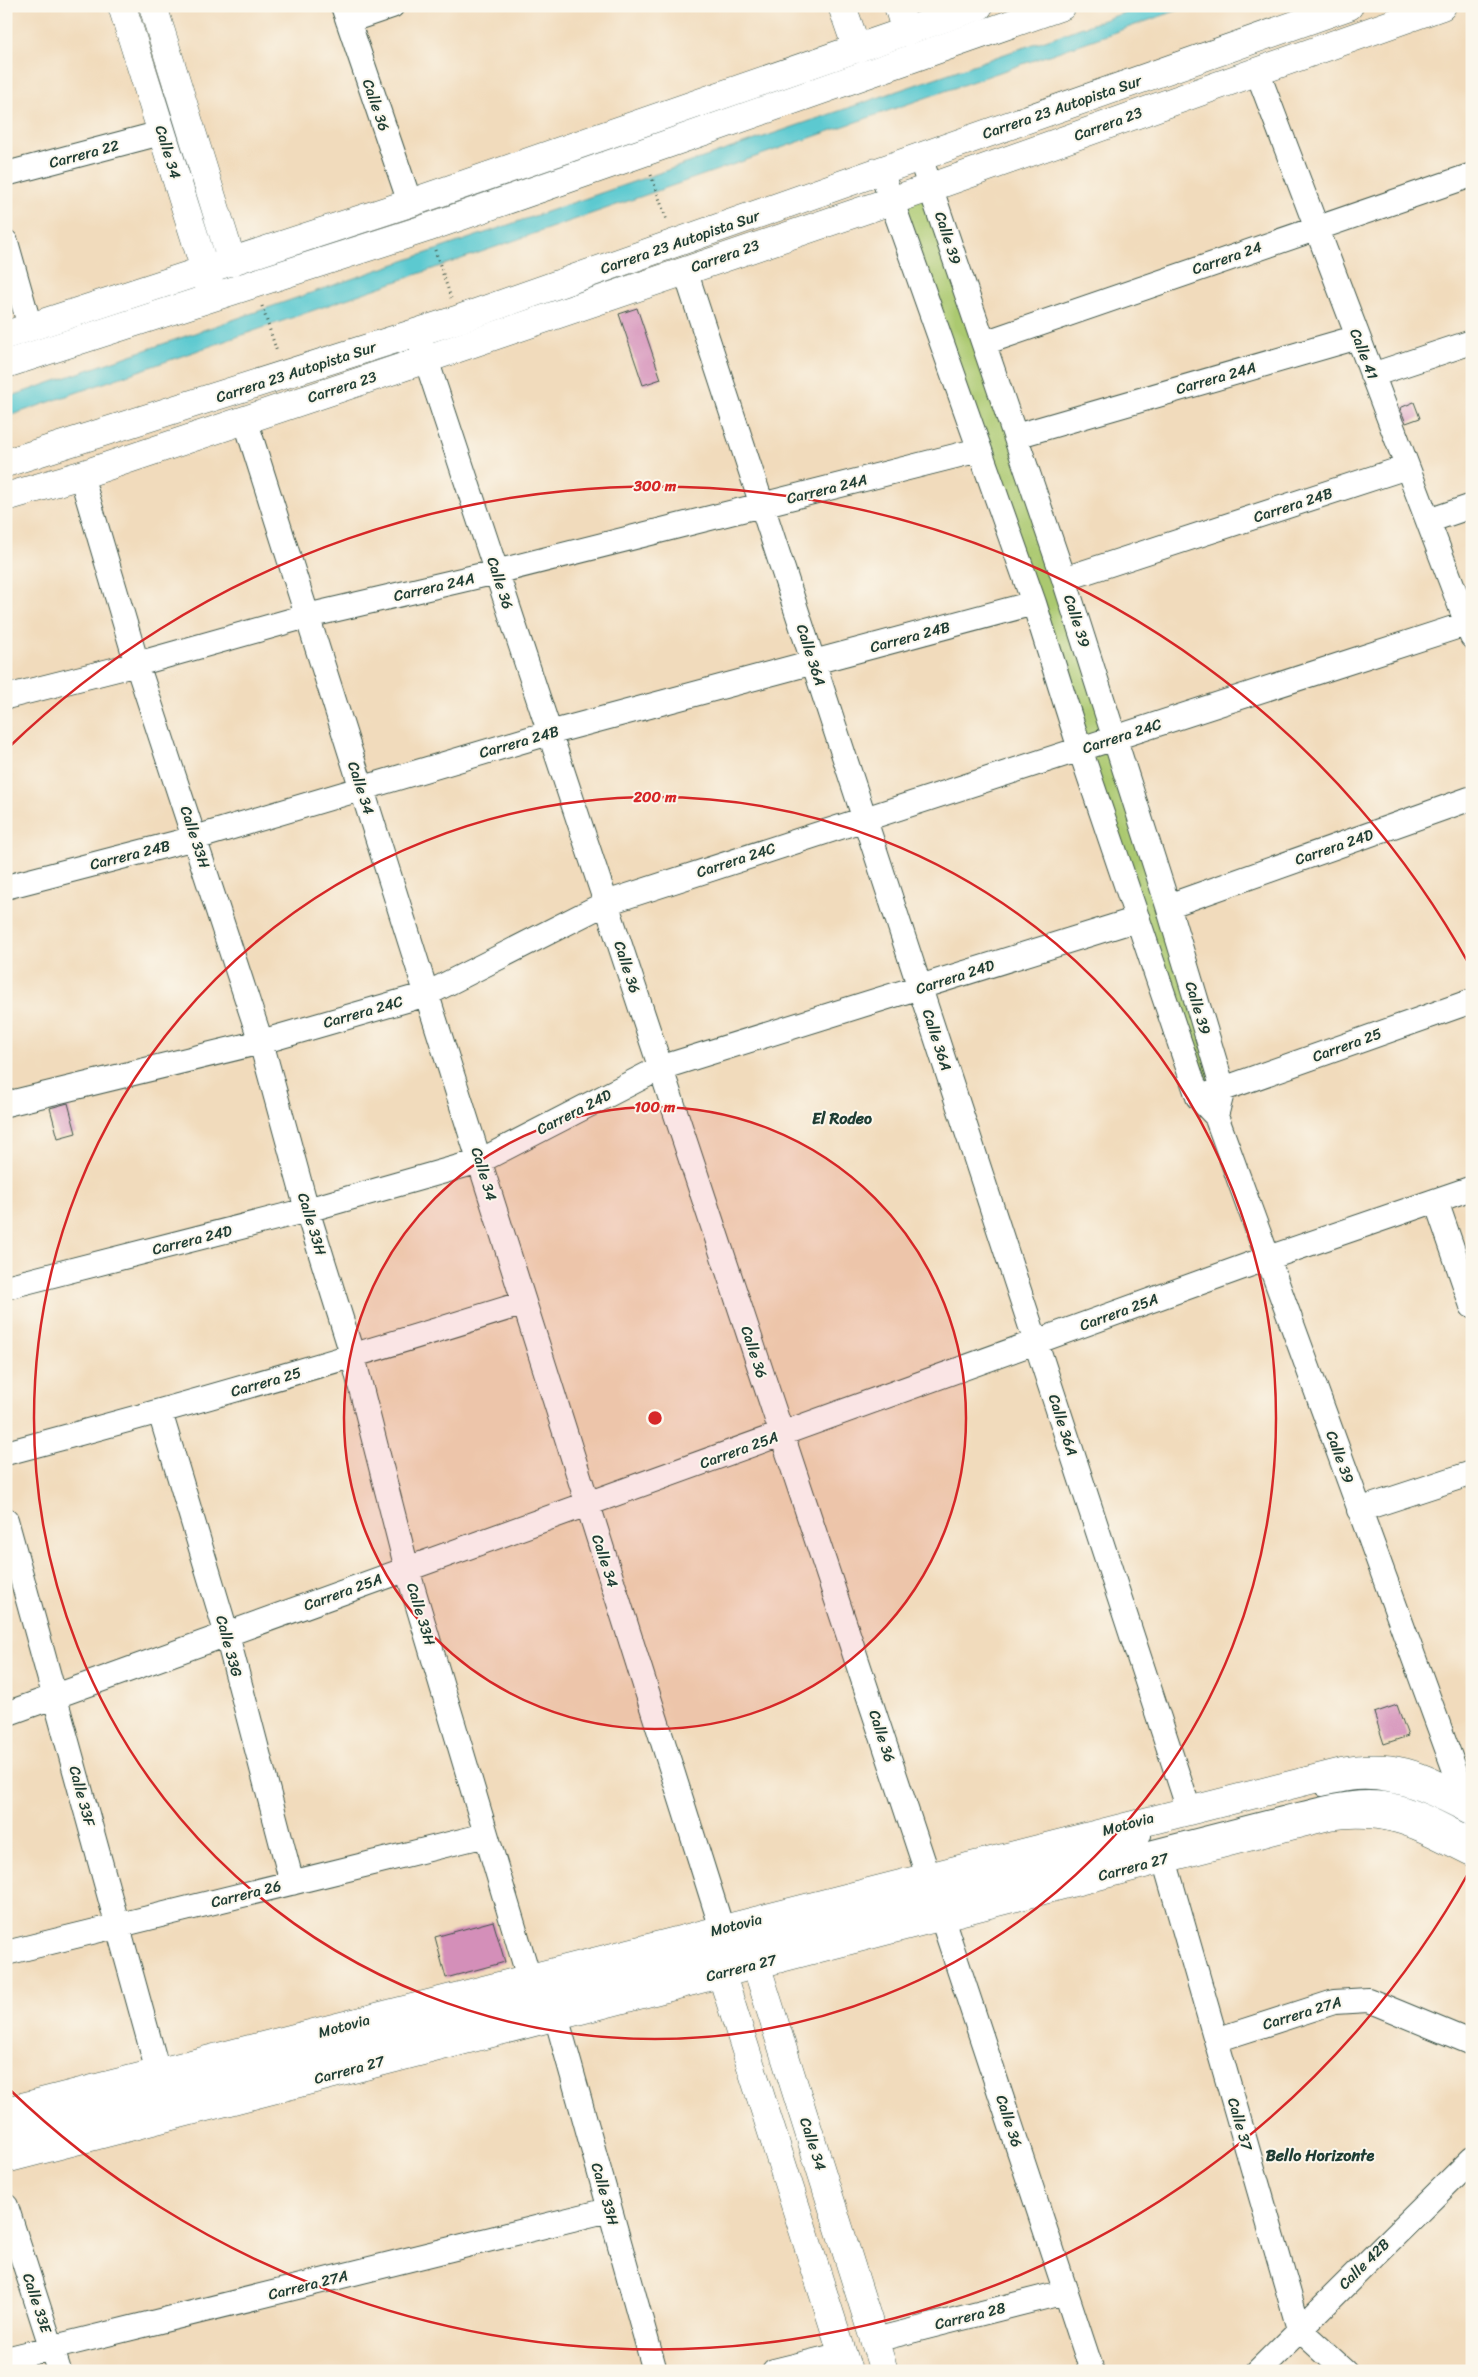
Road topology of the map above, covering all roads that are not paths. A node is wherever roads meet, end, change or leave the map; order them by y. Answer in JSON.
{"nodes":[{"id":1,"x":122,"y":6,"type":"edge"},
{"id":2,"x":153,"y":6,"type":"edge"},
{"id":3,"x":392,"y":6,"type":"edge"},
{"id":4,"x":842,"y":6,"type":"edge"},
{"id":5,"x":898,"y":6,"type":"edge"},
{"id":6,"x":979,"y":6,"type":"edge"},
{"id":7,"x":1062,"y":6,"type":"edge"},
{"id":8,"x":1349,"y":6,"type":"edge"},
{"id":9,"x":1442,"y":6,"type":"edge"},
{"id":10,"x":345,"y":14,"type":"edge"},
{"id":11,"x":906,"y":32,"type":"junction"},
{"id":12,"x":857,"y":49,"type":"junction"},
{"id":13,"x":1257,"y":71,"type":"junction"},
{"id":14,"x":161,"y":133,"type":"junction"},
{"id":15,"x":920,"y":157,"type":"junction"},
{"id":16,"x":881,"y":171,"type":"junction"},
{"id":17,"x":6,"y":174,"type":"edge"},
{"id":18,"x":1472,"y":175,"type":"edge"},
{"id":19,"x":932,"y":187,"type":"junction"},
{"id":20,"x":892,"y":199,"type":"junction"},
{"id":21,"x":410,"y":203,"type":"junction"},
{"id":22,"x":1316,"y":227,"type":"junction"},
{"id":23,"x":6,"y":242,"type":"edge"},
{"id":24,"x":232,"y":262,"type":"junction"},
{"id":25,"x":205,"y":270,"type":"junction"},
{"id":26,"x":685,"y":270,"type":"junction"},
{"id":27,"x":214,"y":298,"type":"junction"},
{"id":28,"x":18,"y":331,"type":"edge"},
{"id":29,"x":417,"y":333,"type":"junction"},
{"id":30,"x":1358,"y":337,"type":"junction"},
{"id":31,"x":1472,"y":342,"type":"edge"},
{"id":32,"x":984,"y":343,"type":"junction"},
{"id":33,"x":426,"y":359,"type":"junction"},
{"id":34,"x":6,"y":364,"type":"edge"},
{"id":35,"x":1372,"y":375,"type":"junction"},
{"id":36,"x":245,"y":419,"type":"junction"},
{"id":37,"x":1016,"y":436,"type":"junction"},
{"id":38,"x":979,"y":450,"type":"junction"},
{"id":39,"x":6,"y":463,"type":"edge"},
{"id":40,"x":1407,"y":467,"type":"junction"},
{"id":41,"x":81,"y":475,"type":"junction"},
{"id":42,"x":6,"y":497,"type":"edge"},
{"id":43,"x":762,"y":505,"type":"junction"},
{"id":44,"x":1472,"y":506,"type":"edge"},
{"id":45,"x":1428,"y":521,"type":"junction"},
{"id":46,"x":496,"y":572,"type":"junction"},
{"id":47,"x":1064,"y":579,"type":"junction"},
{"id":48,"x":1034,"y":603,"type":"junction"},
{"id":49,"x":307,"y":616,"type":"junction"},
{"id":50,"x":1470,"y":627,"type":"edge"},
{"id":51,"x":814,"y":662,"type":"junction"},
{"id":52,"x":137,"y":664,"type":"junction"},
{"id":53,"x":6,"y":697,"type":"edge"},
{"id":54,"x":549,"y":733,"type":"junction"},
{"id":55,"x":1115,"y":738,"type":"junction"},
{"id":56,"x":1080,"y":749,"type":"junction"},
{"id":57,"x":361,"y":788,"type":"junction"},
{"id":58,"x":1472,"y":798,"type":"edge"},
{"id":59,"x":865,"y":819,"type":"junction"},
{"id":60,"x":195,"y":838,"type":"junction"},
{"id":61,"x":6,"y":887,"type":"edge"},
{"id":62,"x":606,"y":903,"type":"junction"},
{"id":63,"x":1168,"y":906,"type":"junction"},
{"id":64,"x":1138,"y":920,"type":"junction"},
{"id":65,"x":920,"y":988,"type":"junction"},
{"id":66,"x":427,"y":994,"type":"junction"},
{"id":67,"x":1472,"y":1001,"type":"edge"},
{"id":68,"x":261,"y":1042,"type":"junction"},
{"id":69,"x":660,"y":1068,"type":"junction"},
{"id":70,"x":1223,"y":1090,"type":"junction"},
{"id":71,"x":1198,"y":1097,"type":"junction"},
{"id":72,"x":6,"y":1104,"type":"edge"},
{"id":73,"x":1216,"y":1116,"type":"junction"},
{"id":74,"x":480,"y":1161,"type":"junction"},
{"id":75,"x":1472,"y":1188,"type":"edge"},
{"id":76,"x":1436,"y":1201,"type":"junction"},
{"id":77,"x":307,"y":1210,"type":"junction"},
{"id":78,"x":1268,"y":1258,"type":"junction"},
{"id":79,"x":6,"y":1287,"type":"edge"},
{"id":80,"x":524,"y":1303,"type":"junction"},
{"id":81,"x":1472,"y":1306,"type":"edge"},
{"id":82,"x":1036,"y":1343,"type":"junction"},
{"id":83,"x":353,"y":1357,"type":"junction"},
{"id":84,"x":160,"y":1412,"type":"junction"},
{"id":85,"x":782,"y":1434,"type":"junction"},
{"id":86,"x":6,"y":1452,"type":"edge"},
{"id":87,"x":1472,"y":1473,"type":"edge"},
{"id":88,"x":587,"y":1504,"type":"junction"},
{"id":89,"x":1359,"y":1510,"type":"junction"},
{"id":90,"x":6,"y":1520,"type":"edge"},
{"id":91,"x":407,"y":1569,"type":"junction"},
{"id":92,"x":227,"y":1635,"type":"junction"},
{"id":93,"x":54,"y":1697,"type":"junction"},
{"id":94,"x":6,"y":1714,"type":"edge"},
{"id":95,"x":1469,"y":1806,"type":"edge"},
{"id":96,"x":1189,"y":1810,"type":"junction"},
{"id":97,"x":1472,"y":1834,"type":"edge"},
{"id":98,"x":486,"y":1835,"type":"junction"},
{"id":99,"x":1472,"y":1852,"type":"edge"},
{"id":100,"x":1164,"y":1859,"type":"junction"},
{"id":101,"x":292,"y":1883,"type":"junction"},
{"id":102,"x":935,"y":1897,"type":"junction"},
{"id":103,"x":118,"y":1926,"type":"junction"},
{"id":104,"x":732,"y":1952,"type":"junction"},
{"id":105,"x":6,"y":1953,"type":"edge"},
{"id":106,"x":529,"y":1978,"type":"junction"},
{"id":107,"x":556,"y":2016,"type":"junction"},
{"id":108,"x":1216,"y":2040,"type":"junction"},
{"id":109,"x":1472,"y":2043,"type":"edge"},
{"id":110,"x":158,"y":2072,"type":"junction"},
{"id":111,"x":6,"y":2111,"type":"edge"},
{"id":112,"x":6,"y":2130,"type":"edge"},
{"id":113,"x":6,"y":2141,"type":"edge"},
{"id":114,"x":6,"y":2159,"type":"edge"},
{"id":115,"x":1472,"y":2159,"type":"edge"},
{"id":116,"x":6,"y":2206,"type":"edge"},
{"id":117,"x":610,"y":2210,"type":"junction"},
{"id":118,"x":1066,"y":2292,"type":"junction"},
{"id":119,"x":1299,"y":2329,"type":"junction"},
{"id":120,"x":875,"y":2340,"type":"junction"},
{"id":121,"x":52,"y":2348,"type":"junction"},
{"id":122,"x":6,"y":2359,"type":"edge"},
{"id":123,"x":846,"y":2362,"type":"edge"},
{"id":124,"x":59,"y":2371,"type":"edge"},
{"id":125,"x":656,"y":2371,"type":"edge"},
{"id":126,"x":774,"y":2371,"type":"edge"},
{"id":127,"x":884,"y":2371,"type":"edge"},
{"id":128,"x":1092,"y":2371,"type":"edge"},
{"id":129,"x":1258,"y":2371,"type":"edge"},
{"id":130,"x":1345,"y":2371,"type":"edge"}],
"edges":[{"from":1,"to":14,"type":"street","name":"Calle 34"},
{"from":2,"to":24,"type":"street","name":"Calle 34"},
{"from":3,"to":10,"type":"street"},
{"from":4,"to":12,"type":"street"},
{"from":5,"to":11,"type":"street"},
{"from":6,"to":11,"type":"street"},
{"from":7,"to":27,"type":"street"},
{"from":8,"to":15,"type":"street","name":"Carrera 23 Autopista Sur"},
{"from":9,"to":13,"type":"street","name":"Carrera 23"},
{"from":10,"to":21,"type":"street","name":"Calle 36"},
{"from":11,"to":12,"type":"street"},
{"from":12,"to":21,"type":"street"},
{"from":13,"to":19,"type":"street","name":"Carrera 23"},
{"from":13,"to":22,"type":"street","name":"Calle 41"},
{"from":14,"to":17,"type":"street","name":"Carrera 22"},
{"from":14,"to":25,"type":"street","name":"Calle 34"},
{"from":15,"to":16,"type":"street","name":"Carrera 23 Autopista Sur"},
{"from":15,"to":19,"type":"street","name":"Calle 39"},
{"from":16,"to":20,"type":"street","name":"Calle 39"},
{"from":16,"to":29,"type":"street","name":"Carrera 23 Autopista Sur"},
{"from":18,"to":22,"type":"street","name":"Carrera 24"},
{"from":19,"to":20,"type":"street","name":"Carrera 23"},
{"from":19,"to":32,"type":"street","name":"Calle 39"},
{"from":20,"to":26,"type":"street","name":"Carrera 23"},
{"from":20,"to":38,"type":"street","name":"Calle 39"},
{"from":21,"to":24,"type":"street"},
{"from":22,"to":30,"type":"street","name":"Calle 41"},
{"from":22,"to":32,"type":"street","name":"Carrera 24"},
{"from":23,"to":28,"type":"street"},
{"from":24,"to":25,"type":"street"},
{"from":25,"to":27,"type":"street","name":"Calle 34"},
{"from":25,"to":28,"type":"street"},
{"from":26,"to":33,"type":"street","name":"Carrera 23"},
{"from":26,"to":43,"type":"street","name":"Calle 36A"},
{"from":27,"to":34,"type":"street"},
{"from":29,"to":33,"type":"street","name":"Calle 36"},
{"from":29,"to":39,"type":"street","name":"Carrera 23 Autopista Sur"},
{"from":30,"to":35,"type":"street","name":"Calle 41"},
{"from":30,"to":37,"type":"street","name":"Carrera 24A"},
{"from":31,"to":35,"type":"street"},
{"from":32,"to":37,"type":"street","name":"Calle 39"},
{"from":33,"to":36,"type":"street","name":"Carrera 23"},
{"from":33,"to":46,"type":"street","name":"Calle 36"},
{"from":35,"to":40,"type":"street","name":"Calle 41"},
{"from":36,"to":41,"type":"street","name":"Carrera 23"},
{"from":36,"to":49,"type":"street","name":"Calle 34"},
{"from":37,"to":47,"type":"street","name":"Calle 39"},
{"from":38,"to":43,"type":"street","name":"Carrera 24A"},
{"from":38,"to":48,"type":"street","name":"Calle 39"},
{"from":40,"to":45,"type":"street","name":"Calle 41"},
{"from":40,"to":47,"type":"street","name":"Carrera 24B"},
{"from":41,"to":42,"type":"street","name":"Carrera 23"},
{"from":41,"to":52,"type":"street","name":"Calle 33H"},
{"from":43,"to":46,"type":"street","name":"Carrera 24A"},
{"from":43,"to":51,"type":"street","name":"Calle 36A"},
{"from":44,"to":45,"type":"street"},
{"from":45,"to":50,"type":"street","name":"Calle 41"},
{"from":46,"to":49,"type":"street","name":"Carrera 24A"},
{"from":46,"to":54,"type":"street","name":"Calle 36"},
{"from":47,"to":55,"type":"street","name":"Calle 39"},
{"from":48,"to":51,"type":"street","name":"Carrera 24B"},
{"from":48,"to":56,"type":"street","name":"Calle 39"},
{"from":49,"to":52,"type":"street","name":"Carrera 24A"},
{"from":49,"to":57,"type":"street","name":"Calle 34"},
{"from":50,"to":55,"type":"street","name":"Carrera 24C"},
{"from":51,"to":54,"type":"street","name":"Carrera 24B"},
{"from":51,"to":59,"type":"street","name":"Calle 36A"},
{"from":52,"to":53,"type":"street","name":"Carrera 24A"},
{"from":52,"to":60,"type":"street","name":"Calle 33H"},
{"from":54,"to":57,"type":"street","name":"Carrera 24B"},
{"from":54,"to":62,"type":"street","name":"Calle 36"},
{"from":55,"to":56,"type":"street","name":"Carrera 24C"},
{"from":55,"to":63,"type":"street","name":"Calle 39"},
{"from":56,"to":59,"type":"street","name":"Carrera 24C"},
{"from":56,"to":64,"type":"street","name":"Calle 39"},
{"from":57,"to":60,"type":"street","name":"Carrera 24B"},
{"from":57,"to":66,"type":"street","name":"Calle 34"},
{"from":58,"to":63,"type":"street","name":"Carrera 24D"},
{"from":59,"to":62,"type":"street","name":"Carrera 24C"},
{"from":59,"to":65,"type":"street","name":"Calle 36A"},
{"from":60,"to":61,"type":"street","name":"Carrera 24B"},
{"from":60,"to":68,"type":"street","name":"Calle 33H"},
{"from":62,"to":66,"type":"street","name":"Carrera 24C"},
{"from":62,"to":69,"type":"street","name":"Calle 36"},
{"from":63,"to":70,"type":"street","name":"Calle 39"},
{"from":64,"to":65,"type":"street","name":"Carrera 24D"},
{"from":64,"to":71,"type":"street","name":"Calle 39"},
{"from":65,"to":69,"type":"street","name":"Carrera 24D"},
{"from":65,"to":82,"type":"street","name":"Calle 36A"},
{"from":66,"to":68,"type":"street","name":"Carrera 24C"},
{"from":66,"to":74,"type":"street","name":"Calle 34"},
{"from":67,"to":70,"type":"street","name":"Carrera 25"},
{"from":68,"to":72,"type":"street","name":"Carrera 24C"},
{"from":68,"to":77,"type":"street","name":"Calle 33H"},
{"from":69,"to":74,"type":"street","name":"Carrera 24D"},
{"from":69,"to":85,"type":"street","name":"Calle 36"},
{"from":70,"to":71,"type":"street"},
{"from":70,"to":73,"type":"street"},
{"from":71,"to":73,"type":"street","name":"Calle 39"},
{"from":73,"to":78,"type":"street","name":"Calle 39"},
{"from":74,"to":77,"type":"street","name":"Carrera 24D"},
{"from":74,"to":80,"type":"street","name":"Calle 34"},
{"from":75,"to":76,"type":"street","name":"Carrera 25A"},
{"from":76,"to":78,"type":"street","name":"Carrera 25A"},
{"from":76,"to":81,"type":"street"},
{"from":77,"to":79,"type":"street","name":"Carrera 24D"},
{"from":77,"to":83,"type":"street","name":"Calle 33H"},
{"from":78,"to":82,"type":"street","name":"Carrera 25A"},
{"from":78,"to":89,"type":"street","name":"Calle 39"},
{"from":80,"to":83,"type":"street","name":"Carrera 25"},
{"from":80,"to":88,"type":"street","name":"Calle 34"},
{"from":82,"to":85,"type":"street","name":"Carrera 25A"},
{"from":82,"to":96,"type":"street","name":"Calle 36A"},
{"from":83,"to":84,"type":"street","name":"Carrera 25"},
{"from":83,"to":91,"type":"street","name":"Calle 33H"},
{"from":84,"to":86,"type":"street","name":"Carrera 25"},
{"from":84,"to":92,"type":"street","name":"Calle 33G"},
{"from":85,"to":88,"type":"street","name":"Carrera 25A"},
{"from":85,"to":102,"type":"street","name":"Calle 36"},
{"from":87,"to":89,"type":"street"},
{"from":88,"to":91,"type":"street","name":"Carrera 25A"},
{"from":88,"to":104,"type":"street","name":"Calle 34"},
{"from":89,"to":95,"type":"street","name":"Calle 39"},
{"from":90,"to":93,"type":"street","name":"Calle 33F"},
{"from":91,"to":92,"type":"street","name":"Carrera 25A"},
{"from":91,"to":98,"type":"street","name":"Calle 33H"},
{"from":92,"to":93,"type":"street","name":"Carrera 25A"},
{"from":92,"to":101,"type":"street","name":"Calle 33G"},
{"from":93,"to":94,"type":"street","name":"Carrera 25A"},
{"from":93,"to":103,"type":"street","name":"Calle 33F"},
{"from":95,"to":96,"type":"street","name":"Carrera 27"},
{"from":95,"to":102,"type":"lane","name":"Motovia"},
{"from":96,"to":102,"type":"street","name":"Carrera 27"},
{"from":97,"to":102,"type":"lane","name":"Motovia"},
{"from":98,"to":101,"type":"street","name":"Carrera 26"},
{"from":98,"to":106,"type":"street","name":"Calle 33H"},
{"from":99,"to":100,"type":"street","name":"Carrera 27"},
{"from":100,"to":102,"type":"street","name":"Carrera 27"},
{"from":100,"to":108,"type":"street","name":"Calle 37"},
{"from":101,"to":103,"type":"street","name":"Carrera 26"},
{"from":102,"to":104,"type":"street","name":"Carrera 27"},
{"from":102,"to":104,"type":"street","name":"Carrera 27"},
{"from":102,"to":118,"type":"street","name":"Calle 36"},
{"from":103,"to":105,"type":"street","name":"Carrera 26"},
{"from":103,"to":110,"type":"street","name":"Calle 33F"},
{"from":104,"to":106,"type":"street","name":"Carrera 27"},
{"from":104,"to":107,"type":"street","name":"Carrera 27"},
{"from":104,"to":112,"type":"lane","name":"Motovia"},
{"from":104,"to":113,"type":"lane","name":"Motovia"},
{"from":104,"to":120,"type":"street","name":"Calle 34"},
{"from":104,"to":123,"type":"street","name":"Calle 34"},
{"from":106,"to":110,"type":"street","name":"Carrera 27"},
{"from":107,"to":114,"type":"street","name":"Carrera 27"},
{"from":107,"to":117,"type":"street","name":"Calle 33H"},
{"from":108,"to":109,"type":"street","name":"Carrera 27A"},
{"from":108,"to":119,"type":"street","name":"Calle 37"},
{"from":110,"to":111,"type":"street","name":"Carrera 27"},
{"from":115,"to":119,"type":"street","name":"Calle 42B"},
{"from":116,"to":121,"type":"street","name":"Calle 33E"},
{"from":117,"to":121,"type":"street","name":"Carrera 27A"},
{"from":117,"to":125,"type":"street","name":"Calle 33H"},
{"from":118,"to":120,"type":"street","name":"Carrera 28"},
{"from":118,"to":128,"type":"street","name":"Calle 36"},
{"from":119,"to":129,"type":"street","name":"Calle 42B"},
{"from":119,"to":130,"type":"street"},
{"from":120,"to":127,"type":"street","name":"Calle 34"},
{"from":121,"to":122,"type":"street","name":"Carrera 27A"},
{"from":121,"to":124,"type":"street","name":"Calle 33E"},
{"from":123,"to":126,"type":"street"}]}
